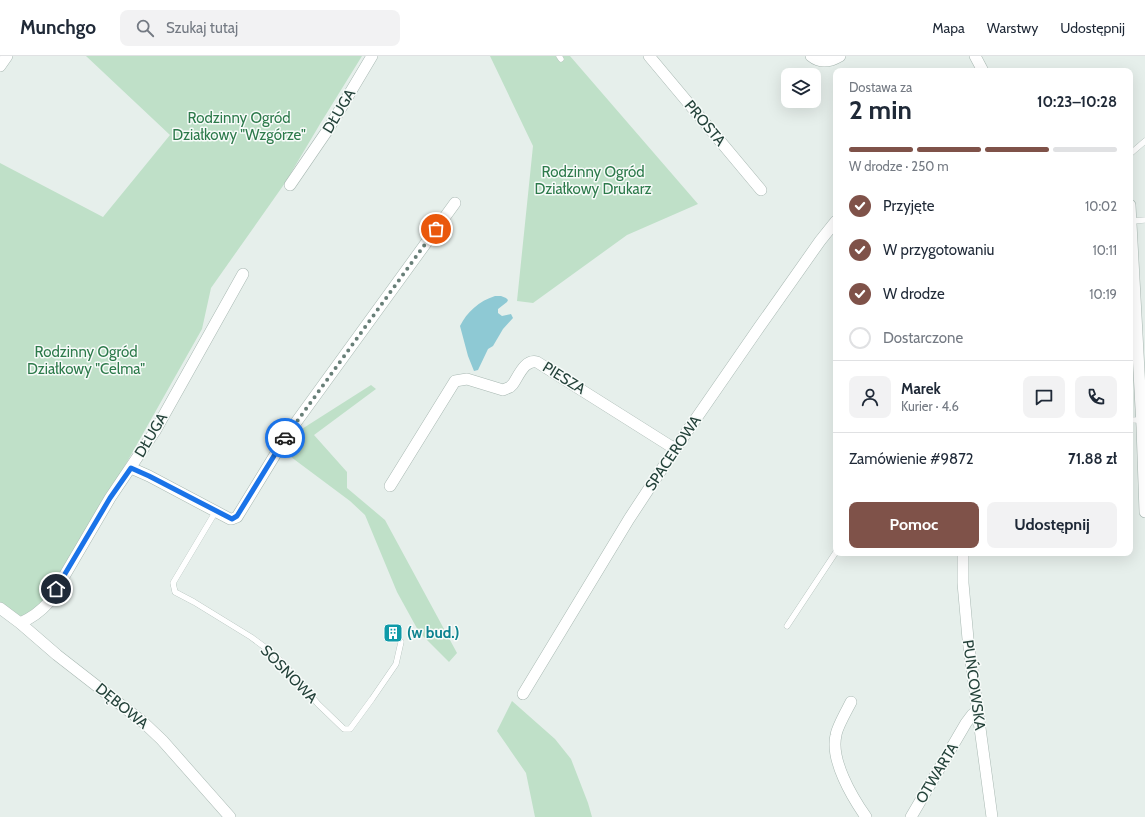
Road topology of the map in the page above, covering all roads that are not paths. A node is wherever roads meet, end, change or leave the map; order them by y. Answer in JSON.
{"nodes":[{"id":1,"x":7,"y":56,"type":"edge"},
{"id":2,"x":372,"y":56,"type":"edge"},
{"id":3,"x":649,"y":56,"type":"edge"},
{"id":4,"x":811,"y":56,"type":"edge"},
{"id":5,"x":840,"y":56,"type":"edge"},
{"id":6,"x":975,"y":56,"type":"edge"},
{"id":7,"x":0,"y":66,"type":"edge"},
{"id":8,"x":979,"y":68,"type":"edge"},
{"id":9,"x":1145,"y":141,"type":"edge"},
{"id":10,"x":1133,"y":151,"type":"edge"},
{"id":11,"x":290,"y":185,"type":"dead end"},
{"id":12,"x":761,"y":190,"type":"dead end"},
{"id":13,"x":455,"y":203,"type":"dead end"},
{"id":14,"x":1145,"y":220,"type":"edge"},
{"id":15,"x":1133,"y":221,"type":"edge"},
{"id":16,"x":833,"y":226,"type":"edge"},
{"id":17,"x":1133,"y":260,"type":"edge"},
{"id":18,"x":243,"y":274,"type":"dead end"},
{"id":19,"x":1137,"y":337,"type":"edge"},
{"id":20,"x":1140,"y":424,"type":"edge"},
{"id":21,"x":675,"y":449,"type":"junction"},
{"id":22,"x":131,"y":468,"type":"junction"},
{"id":23,"x":390,"y":486,"type":"dead end"},
{"id":24,"x":216,"y":511,"type":"junction"},
{"id":25,"x":1145,"y":512,"type":"edge"},
{"id":26,"x":833,"y":556,"type":"edge"},
{"id":27,"x":963,"y":556,"type":"edge"},
{"id":28,"x":0,"y":608,"type":"edge"},
{"id":29,"x":20,"y":623,"type":"junction"},
{"id":30,"x":787,"y":626,"type":"dead end"},
{"id":31,"x":401,"y":642,"type":"dead end"},
{"id":32,"x":523,"y":694,"type":"dead end"},
{"id":33,"x":851,"y":702,"type":"dead end"},
{"id":34,"x":978,"y":710,"type":"junction"},
{"id":35,"x":230,"y":817,"type":"edge"},
{"id":36,"x":866,"y":817,"type":"edge"},
{"id":37,"x":911,"y":817,"type":"edge"},
{"id":38,"x":992,"y":817,"type":"edge"}],
"edges":[{"from":1,"to":7,"type":"street"},
{"from":2,"to":11,"type":"street","name":"DŁUGA"},
{"from":3,"to":12,"type":"street","name":"PROSTA"},
{"from":4,"to":5,"type":"street"},
{"from":6,"to":8,"type":"street"},
{"from":9,"to":10,"type":"lane"},
{"from":13,"to":24,"type":"street"},
{"from":14,"to":15,"type":"lane"},
{"from":16,"to":21,"type":"street","name":"SPACEROWA"},
{"from":17,"to":19,"type":"street"},
{"from":18,"to":22,"type":"street","name":"DŁUGA"},
{"from":19,"to":20,"type":"street"},
{"from":20,"to":25,"type":"street"},
{"from":21,"to":23,"type":"street","name":"PIESZA"},
{"from":21,"to":32,"type":"street","name":"SPACEROWA"},
{"from":22,"to":24,"type":"street"},
{"from":22,"to":29,"type":"street","name":"DŁUGA"},
{"from":24,"to":31,"type":"lane","name":"SOSNOWA"},
{"from":26,"to":30,"type":"lane"},
{"from":27,"to":34,"type":"street","name":"PUŃCOWSKA"},
{"from":28,"to":29,"type":"street","name":"DĘBOWA"},
{"from":29,"to":35,"type":"street","name":"DĘBOWA"},
{"from":33,"to":36,"type":"street"},
{"from":34,"to":37,"type":"street","name":"OTWARTA"},
{"from":34,"to":38,"type":"street","name":"PUŃCOWSKA"}]}
